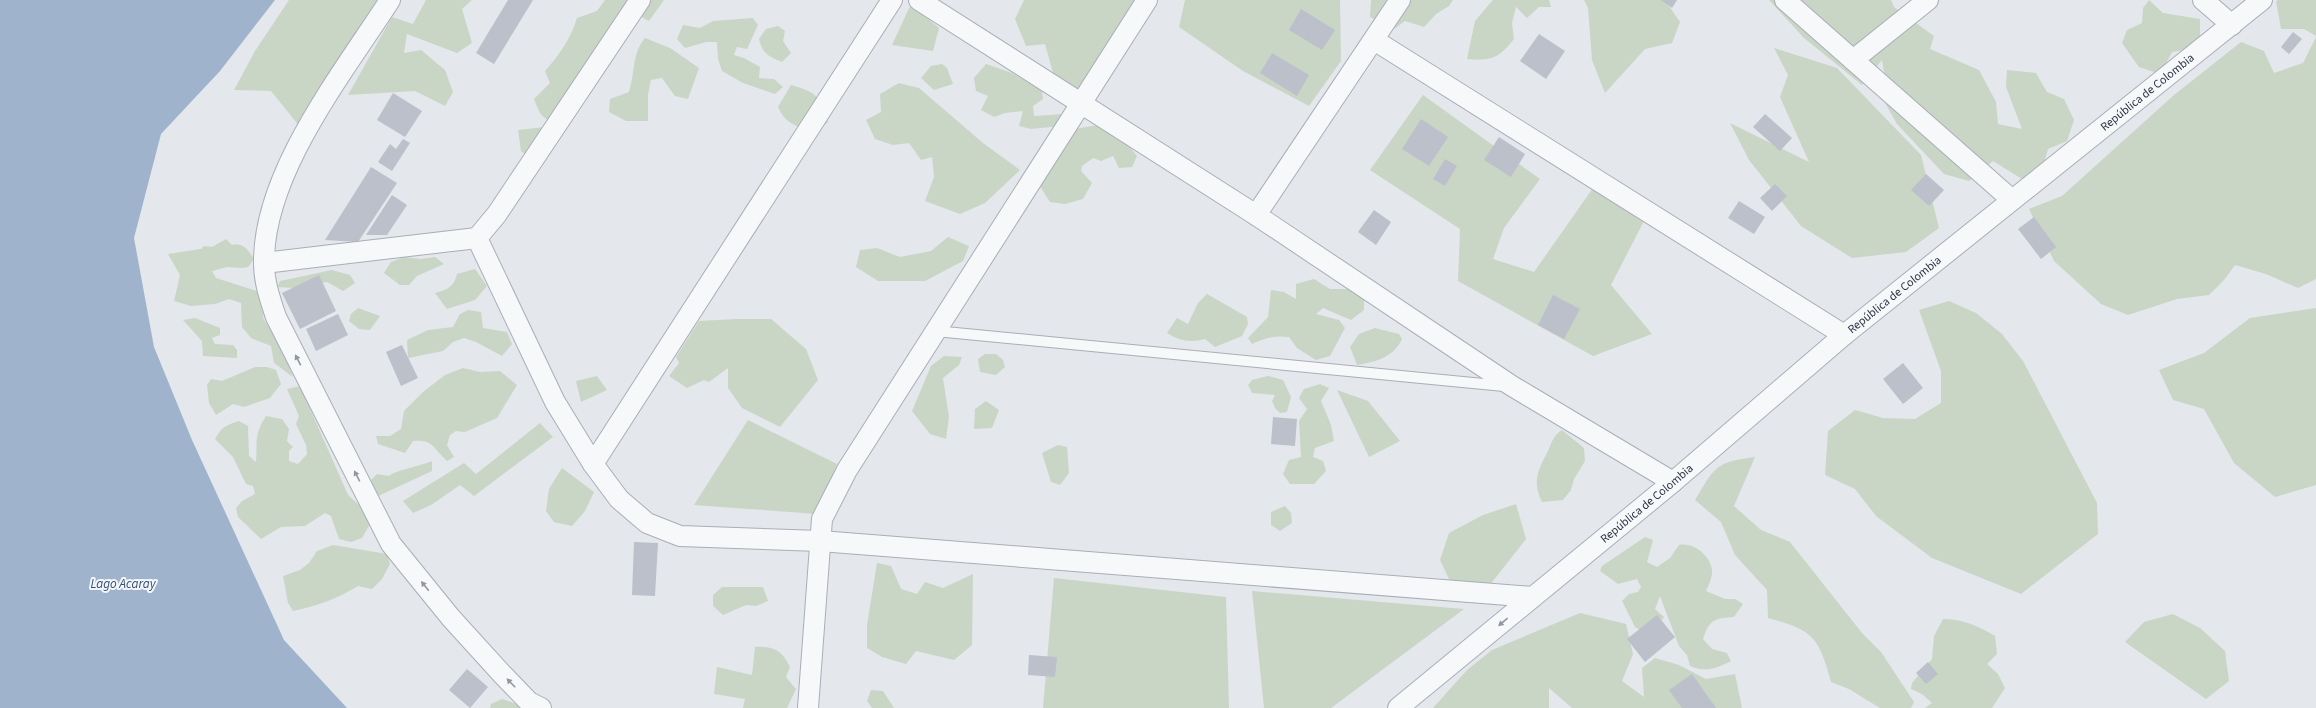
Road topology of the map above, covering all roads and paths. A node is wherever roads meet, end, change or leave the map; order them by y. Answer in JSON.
{"nodes":[{"id":1,"x":390,"y":0,"type":"edge"},
{"id":2,"x":640,"y":0,"type":"edge"},
{"id":3,"x":892,"y":0,"type":"edge"},
{"id":4,"x":919,"y":0,"type":"edge"},
{"id":5,"x":1147,"y":0,"type":"edge"},
{"id":6,"x":1400,"y":0,"type":"edge"},
{"id":7,"x":1785,"y":0,"type":"edge"},
{"id":8,"x":1928,"y":0,"type":"edge"},
{"id":9,"x":2203,"y":0,"type":"edge"},
{"id":10,"x":2262,"y":0,"type":"edge"},
{"id":11,"x":2232,"y":25,"type":"junction"},
{"id":12,"x":1374,"y":40,"type":"junction"},
{"id":13,"x":1853,"y":60,"type":"junction"},
{"id":14,"x":1080,"y":102,"type":"junction"},
{"id":15,"x":2012,"y":200,"type":"junction"},
{"id":16,"x":1256,"y":215,"type":"junction"},
{"id":17,"x":477,"y":238,"type":"junction"},
{"id":18,"x":264,"y":263,"type":"junction"},
{"id":19,"x":935,"y":331,"type":"junction"},
{"id":20,"x":1844,"y":335,"type":"junction"},
{"id":21,"x":1512,"y":386,"type":"junction"},
{"id":22,"x":593,"y":464,"type":"junction"},
{"id":23,"x":1673,"y":482,"type":"junction"},
{"id":24,"x":820,"y":541,"type":"junction"},
{"id":25,"x":1533,"y":597,"type":"junction"},
{"id":26,"x":541,"y":708,"type":"edge"},
{"id":27,"x":808,"y":708,"type":"edge"},
{"id":28,"x":1398,"y":708,"type":"edge"}],
"edges":[{"from":1,"to":18,"type":"street"},
{"from":2,"to":17,"type":"street"},
{"from":3,"to":22,"type":"street"},
{"from":4,"to":14,"type":"street"},
{"from":5,"to":14,"type":"street"},
{"from":6,"to":12,"type":"street"},
{"from":7,"to":13,"type":"street"},
{"from":8,"to":13,"type":"street"},
{"from":9,"to":11,"type":"street"},
{"from":10,"to":11,"type":"street","name":"República de Colombia"},
{"from":11,"to":15,"type":"street","name":"República de Colombia"},
{"from":12,"to":16,"type":"street"},
{"from":12,"to":20,"type":"street"},
{"from":13,"to":15,"type":"street"},
{"from":14,"to":16,"type":"street"},
{"from":14,"to":19,"type":"street"},
{"from":15,"to":20,"type":"street","name":"República de Colombia"},
{"from":16,"to":21,"type":"street"},
{"from":17,"to":18,"type":"street"},
{"from":17,"to":22,"type":"street"},
{"from":26,"to":18,"type":"street","one_way":true},
{"from":19,"to":21,"type":"lane"},
{"from":19,"to":24,"type":"street"},
{"from":20,"to":23,"type":"street","name":"República de Colombia"},
{"from":21,"to":23,"type":"street"},
{"from":22,"to":24,"type":"street"},
{"from":23,"to":25,"type":"street","name":"República de Colombia"},
{"from":24,"to":25,"type":"street"},
{"from":24,"to":27,"type":"street"},
{"from":25,"to":28,"type":"street","name":"República de Colombia","one_way":true}]}
